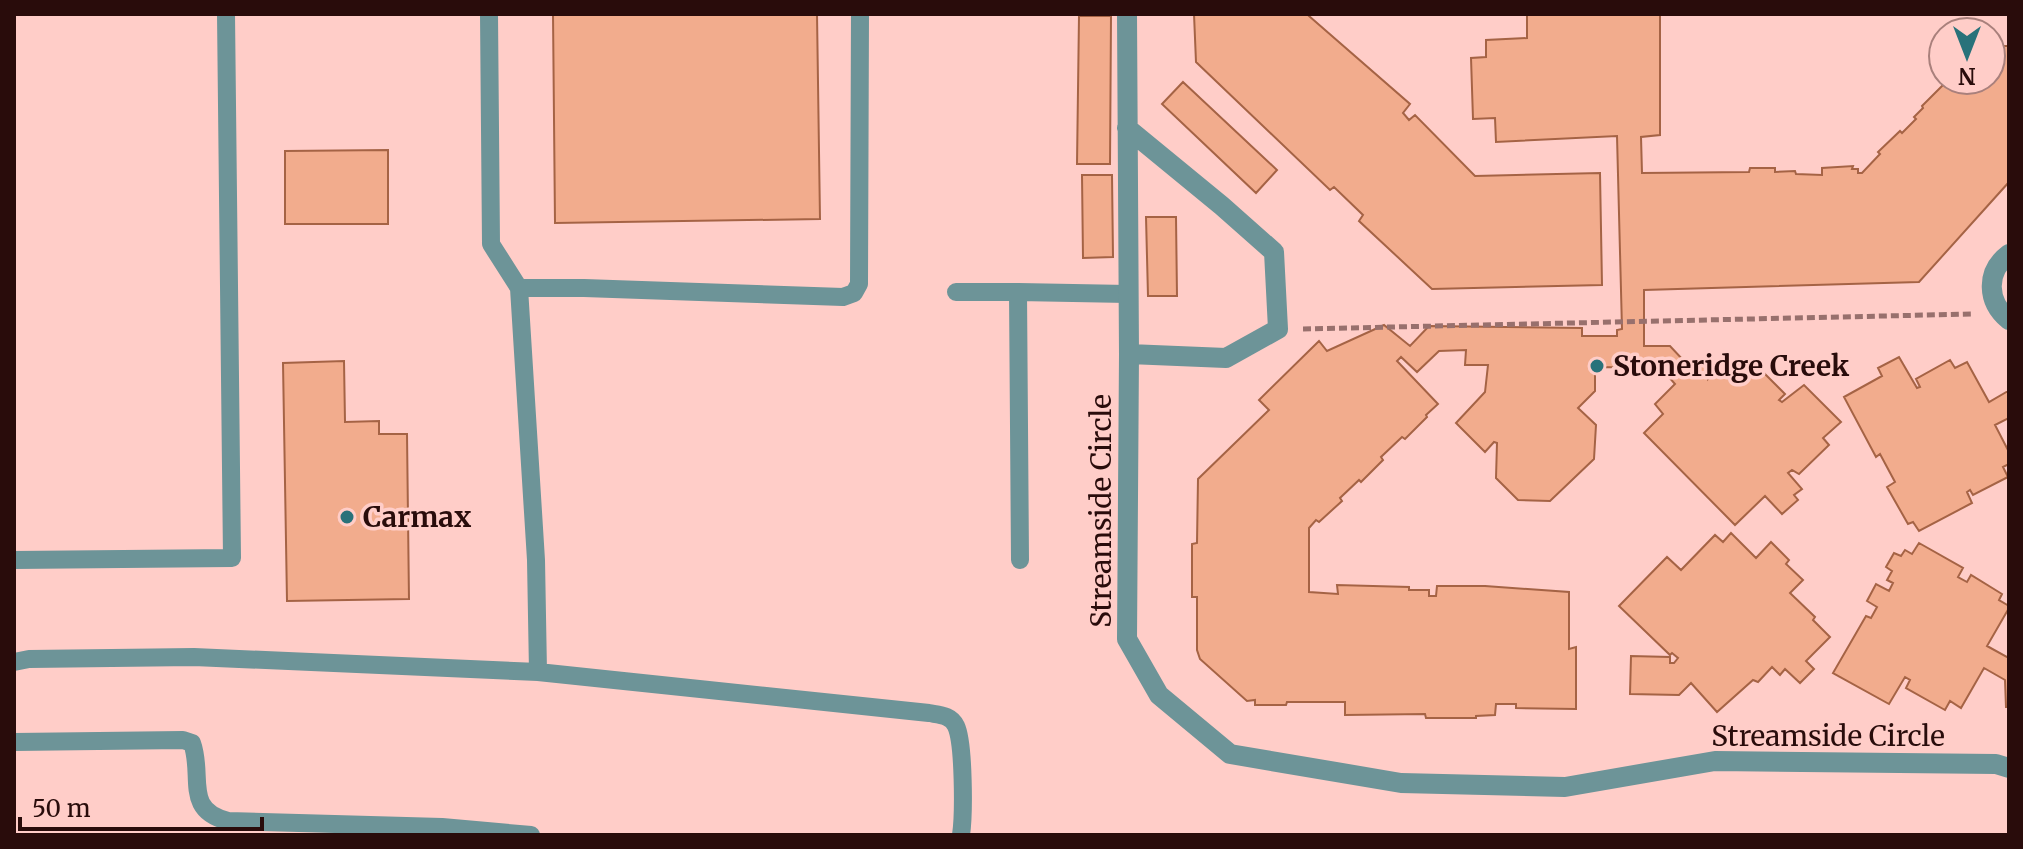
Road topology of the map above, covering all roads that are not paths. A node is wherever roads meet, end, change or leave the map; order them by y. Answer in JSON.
{"nodes":[{"id":1,"x":226,"y":14,"type":"edge"},
{"id":2,"x":489,"y":14,"type":"edge"},
{"id":3,"x":860,"y":14,"type":"edge"},
{"id":4,"x":1127,"y":14,"type":"edge"},
{"id":5,"x":1127,"y":128,"type":"junction"},
{"id":6,"x":2009,"y":254,"type":"edge"},
{"id":7,"x":519,"y":288,"type":"junction"},
{"id":8,"x":956,"y":292,"type":"dead end"},
{"id":9,"x":1018,"y":292,"type":"junction"},
{"id":10,"x":1128,"y":294,"type":"junction"},
{"id":11,"x":2005,"y":317,"type":"edge"},
{"id":12,"x":1129,"y":354,"type":"junction"},
{"id":13,"x":14,"y":560,"type":"edge"},
{"id":14,"x":1020,"y":560,"type":"dead end"},
{"id":15,"x":14,"y":662,"type":"edge"},
{"id":16,"x":538,"y":672,"type":"junction"},
{"id":17,"x":14,"y":742,"type":"edge"},
{"id":18,"x":2009,"y":768,"type":"edge"},
{"id":19,"x":531,"y":835,"type":"edge"},
{"id":20,"x":961,"y":835,"type":"edge"}],
"edges":[{"from":1,"to":13,"type":"lane"},
{"from":2,"to":7,"type":"lane"},
{"from":3,"to":7,"type":"lane"},
{"from":4,"to":5,"type":"street","name":"Streamside Circle"},
{"from":5,"to":10,"type":"street","name":"Streamside Circle"},
{"from":5,"to":12,"type":"street","name":"Streamside Circle"},
{"from":6,"to":11,"type":"street"},
{"from":7,"to":16,"type":"lane"},
{"from":8,"to":9,"type":"lane"},
{"from":9,"to":10,"type":"lane"},
{"from":9,"to":14,"type":"lane"},
{"from":10,"to":12,"type":"street","name":"Streamside Circle"},
{"from":12,"to":18,"type":"street","name":"Streamside Circle"},
{"from":15,"to":16,"type":"lane"},
{"from":16,"to":20,"type":"lane"},
{"from":17,"to":19,"type":"lane"}]}
